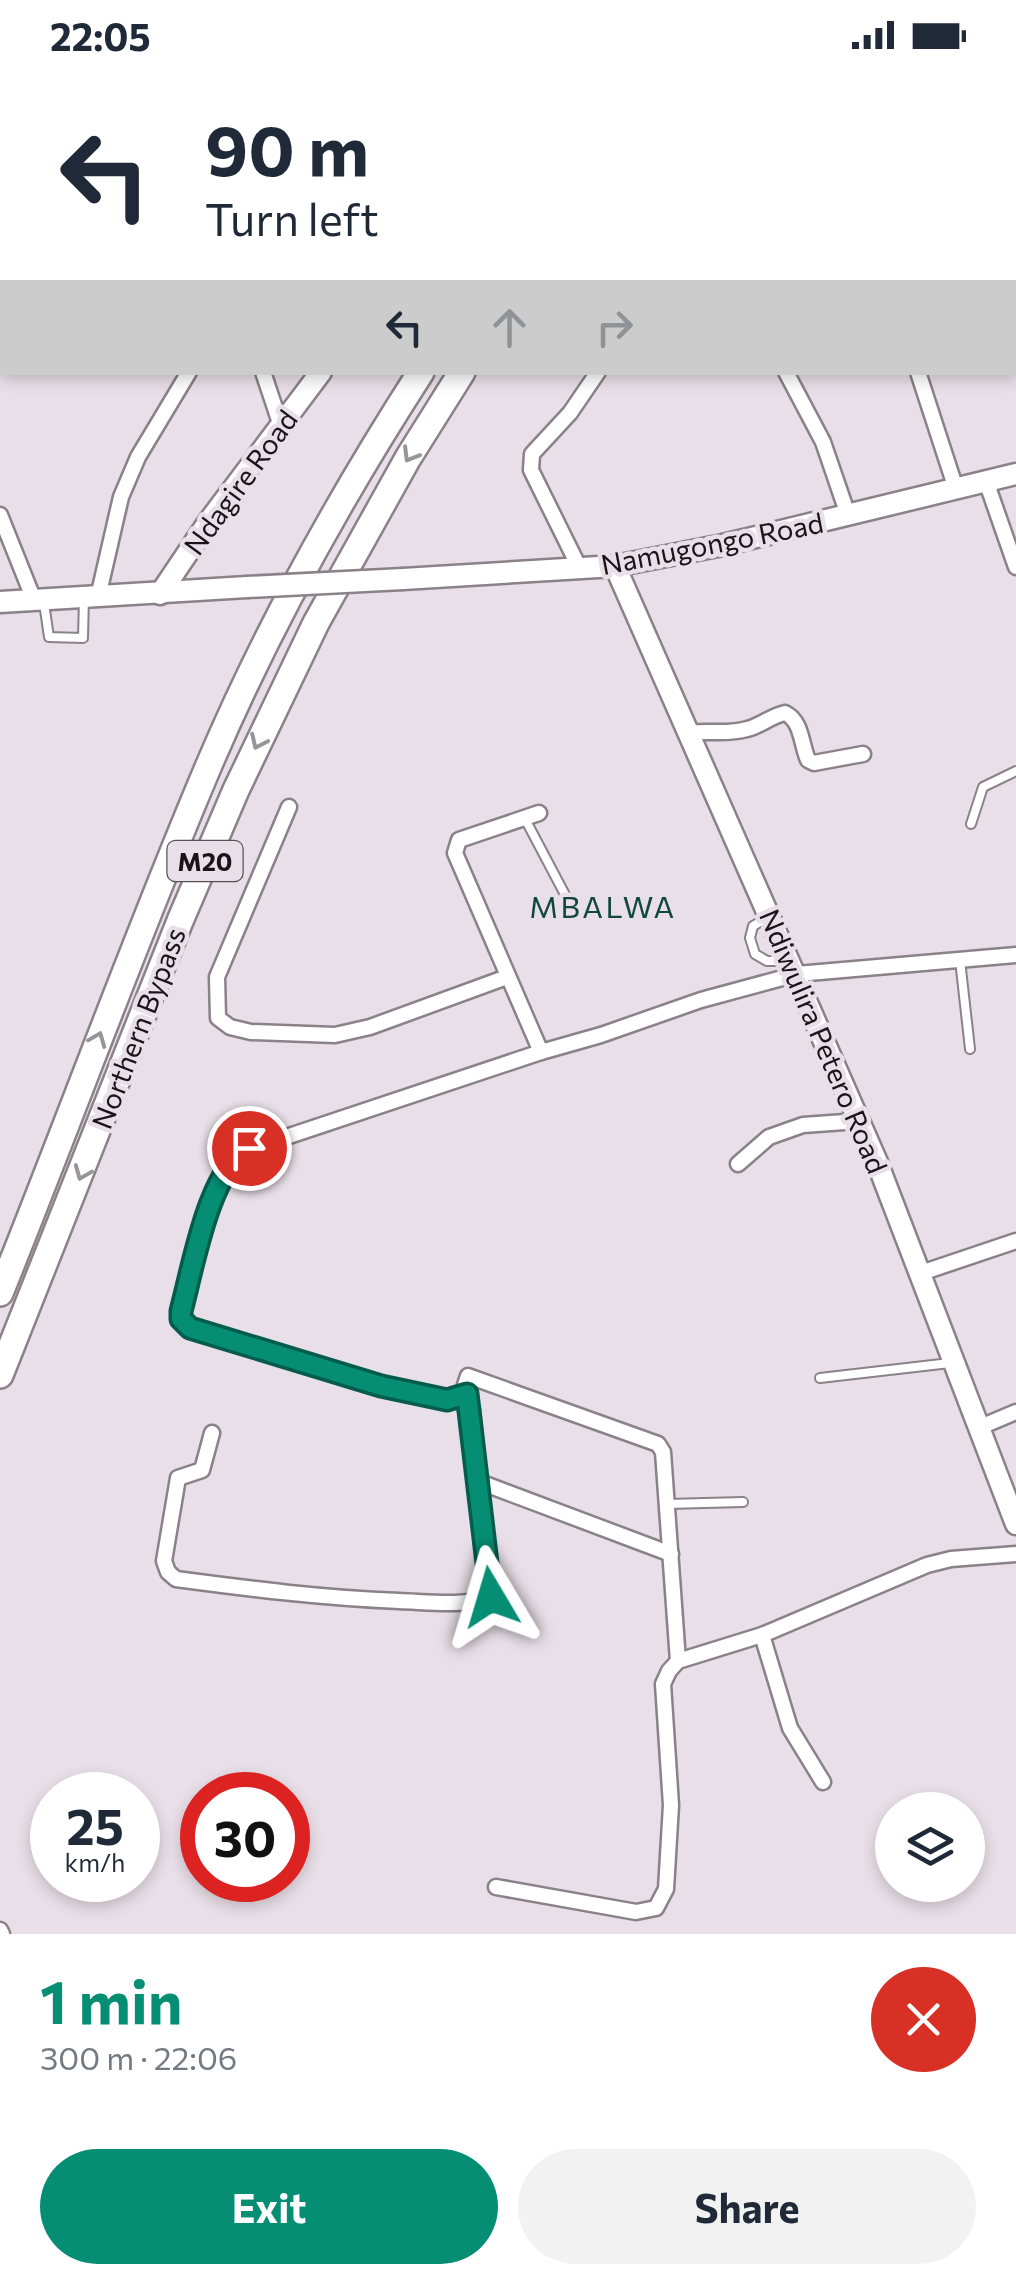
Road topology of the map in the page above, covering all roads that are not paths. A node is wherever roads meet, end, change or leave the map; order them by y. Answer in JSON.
{"nodes":[{"id":1,"x":187,"y":375,"type":"edge"},
{"id":2,"x":264,"y":375,"type":"edge"},
{"id":3,"x":319,"y":375,"type":"edge"},
{"id":4,"x":419,"y":375,"type":"edge"},
{"id":5,"x":460,"y":375,"type":"edge"},
{"id":6,"x":596,"y":375,"type":"edge"},
{"id":7,"x":788,"y":375,"type":"edge"},
{"id":8,"x":919,"y":375,"type":"edge"},
{"id":9,"x":281,"y":426,"type":"junction"},
{"id":10,"x":1016,"y":474,"type":"edge"},
{"id":11,"x":986,"y":482,"type":"junction"},
{"id":12,"x":956,"y":489,"type":"junction"},
{"id":13,"x":0,"y":515,"type":"edge"},
{"id":14,"x":848,"y":515,"type":"junction"},
{"id":15,"x":615,"y":566,"type":"junction"},
{"id":16,"x":1016,"y":567,"type":"edge"},
{"id":17,"x":580,"y":569,"type":"junction"},
{"id":18,"x":160,"y":594,"type":"junction"},
{"id":19,"x":91,"y":597,"type":"junction"},
{"id":20,"x":38,"y":599,"type":"junction"},
{"id":21,"x":0,"y":602,"type":"edge"},
{"id":22,"x":690,"y":733,"type":"junction"},
{"id":23,"x":863,"y":754,"type":"dead end"},
{"id":24,"x":1016,"y":771,"type":"edge"},
{"id":25,"x":289,"y":808,"type":"dead end"},
{"id":26,"x":532,"y":815,"type":"joint"},
{"id":27,"x":971,"y":824,"type":"dead end"},
{"id":28,"x":571,"y":906,"type":"dead end"},
{"id":29,"x":771,"y":915,"type":"junction"},
{"id":30,"x":1016,"y":955,"type":"edge"},
{"id":31,"x":960,"y":960,"type":"junction"},
{"id":32,"x":794,"y":967,"type":"junction"},
{"id":33,"x":507,"y":978,"type":"junction"},
{"id":34,"x":970,"y":1049,"type":"dead end"},
{"id":35,"x":541,"y":1052,"type":"junction"},
{"id":36,"x":859,"y":1120,"type":"junction"},
{"id":37,"x":738,"y":1164,"type":"dead end"},
{"id":38,"x":1016,"y":1241,"type":"edge"},
{"id":39,"x":922,"y":1273,"type":"junction"},
{"id":40,"x":0,"y":1293,"type":"edge"},
{"id":41,"x":954,"y":1362,"type":"junction"},
{"id":42,"x":0,"y":1374,"type":"edge"},
{"id":43,"x":820,"y":1378,"type":"dead end"},
{"id":44,"x":467,"y":1394,"type":"junction"},
{"id":45,"x":1016,"y":1412,"type":"edge"},
{"id":46,"x":978,"y":1428,"type":"junction"},
{"id":47,"x":212,"y":1433,"type":"dead end"},
{"id":48,"x":477,"y":1480,"type":"junction"},
{"id":49,"x":743,"y":1502,"type":"dead end"},
{"id":50,"x":667,"y":1504,"type":"junction"},
{"id":51,"x":1016,"y":1524,"type":"edge"},
{"id":52,"x":671,"y":1554,"type":"junction"},
{"id":53,"x":1016,"y":1554,"type":"edge"},
{"id":54,"x":762,"y":1635,"type":"junction"},
{"id":55,"x":678,"y":1661,"type":"junction"},
{"id":56,"x":824,"y":1782,"type":"dead end"},
{"id":57,"x":496,"y":1887,"type":"dead end"}],
"edges":[{"from":1,"to":19,"type":"street"},
{"from":2,"to":9,"type":"street"},
{"from":3,"to":9,"type":"street","name":"Ndagire Road"},
{"from":40,"to":4,"type":"highway","name":"Northern Bypass","number":"M20","one_way":true},
{"from":5,"to":42,"type":"highway","name":"Northern Bypass","number":"M20","one_way":true},
{"from":6,"to":17,"type":"street"},
{"from":7,"to":14,"type":"street"},
{"from":8,"to":12,"type":"street"},
{"from":9,"to":18,"type":"street","name":"Ndagire Road"},
{"from":10,"to":11,"type":"street","name":"Namugongo Road"},
{"from":11,"to":12,"type":"street","name":"Namugongo Road"},
{"from":11,"to":16,"type":"street"},
{"from":12,"to":14,"type":"street","name":"Namugongo Road"},
{"from":13,"to":20,"type":"street"},
{"from":14,"to":15,"type":"street","name":"Namugongo Road"},
{"from":15,"to":17,"type":"street","name":"Namugongo Road"},
{"from":15,"to":22,"type":"street","name":"Ndiwulira Petero Road"},
{"from":17,"to":18,"type":"street","name":"Namugongo Road","bridge":true},
{"from":18,"to":19,"type":"street"},
{"from":19,"to":20,"type":"street"},
{"from":19,"to":20,"type":"lane"},
{"from":20,"to":21,"type":"street"},
{"from":22,"to":23,"type":"street"},
{"from":22,"to":29,"type":"street","name":"Ndiwulira Petero Road"},
{"from":24,"to":27,"type":"lane"},
{"from":25,"to":33,"type":"street"},
{"from":26,"to":28,"type":"lane"},
{"from":26,"to":33,"type":"street"},
{"from":29,"to":32,"type":"street","name":"Ndiwulira Petero Road"},
{"from":29,"to":32,"type":"lane"},
{"from":30,"to":31,"type":"street"},
{"from":31,"to":32,"type":"street"},
{"from":31,"to":34,"type":"lane"},
{"from":32,"to":35,"type":"street"},
{"from":32,"to":36,"type":"street","name":"Ndiwulira Petero Road"},
{"from":33,"to":35,"type":"street"},
{"from":35,"to":44,"type":"street"},
{"from":36,"to":37,"type":"street"},
{"from":36,"to":39,"type":"street","name":"Ndiwulira Petero Road"},
{"from":38,"to":39,"type":"street"},
{"from":39,"to":41,"type":"street","name":"Ndiwulira Petero Road"},
{"from":41,"to":43,"type":"lane"},
{"from":41,"to":46,"type":"street","name":"Ndiwulira Petero Road"},
{"from":44,"to":48,"type":"street"},
{"from":44,"to":50,"type":"street"},
{"from":45,"to":46,"type":"street"},
{"from":46,"to":51,"type":"street","name":"Ndiwulira Petero Road"},
{"from":47,"to":48,"type":"street"},
{"from":48,"to":52,"type":"street"},
{"from":49,"to":50,"type":"lane"},
{"from":50,"to":52,"type":"street"},
{"from":52,"to":55,"type":"street"},
{"from":53,"to":54,"type":"street"},
{"from":54,"to":55,"type":"street"},
{"from":54,"to":56,"type":"street"},
{"from":55,"to":57,"type":"street"}]}
